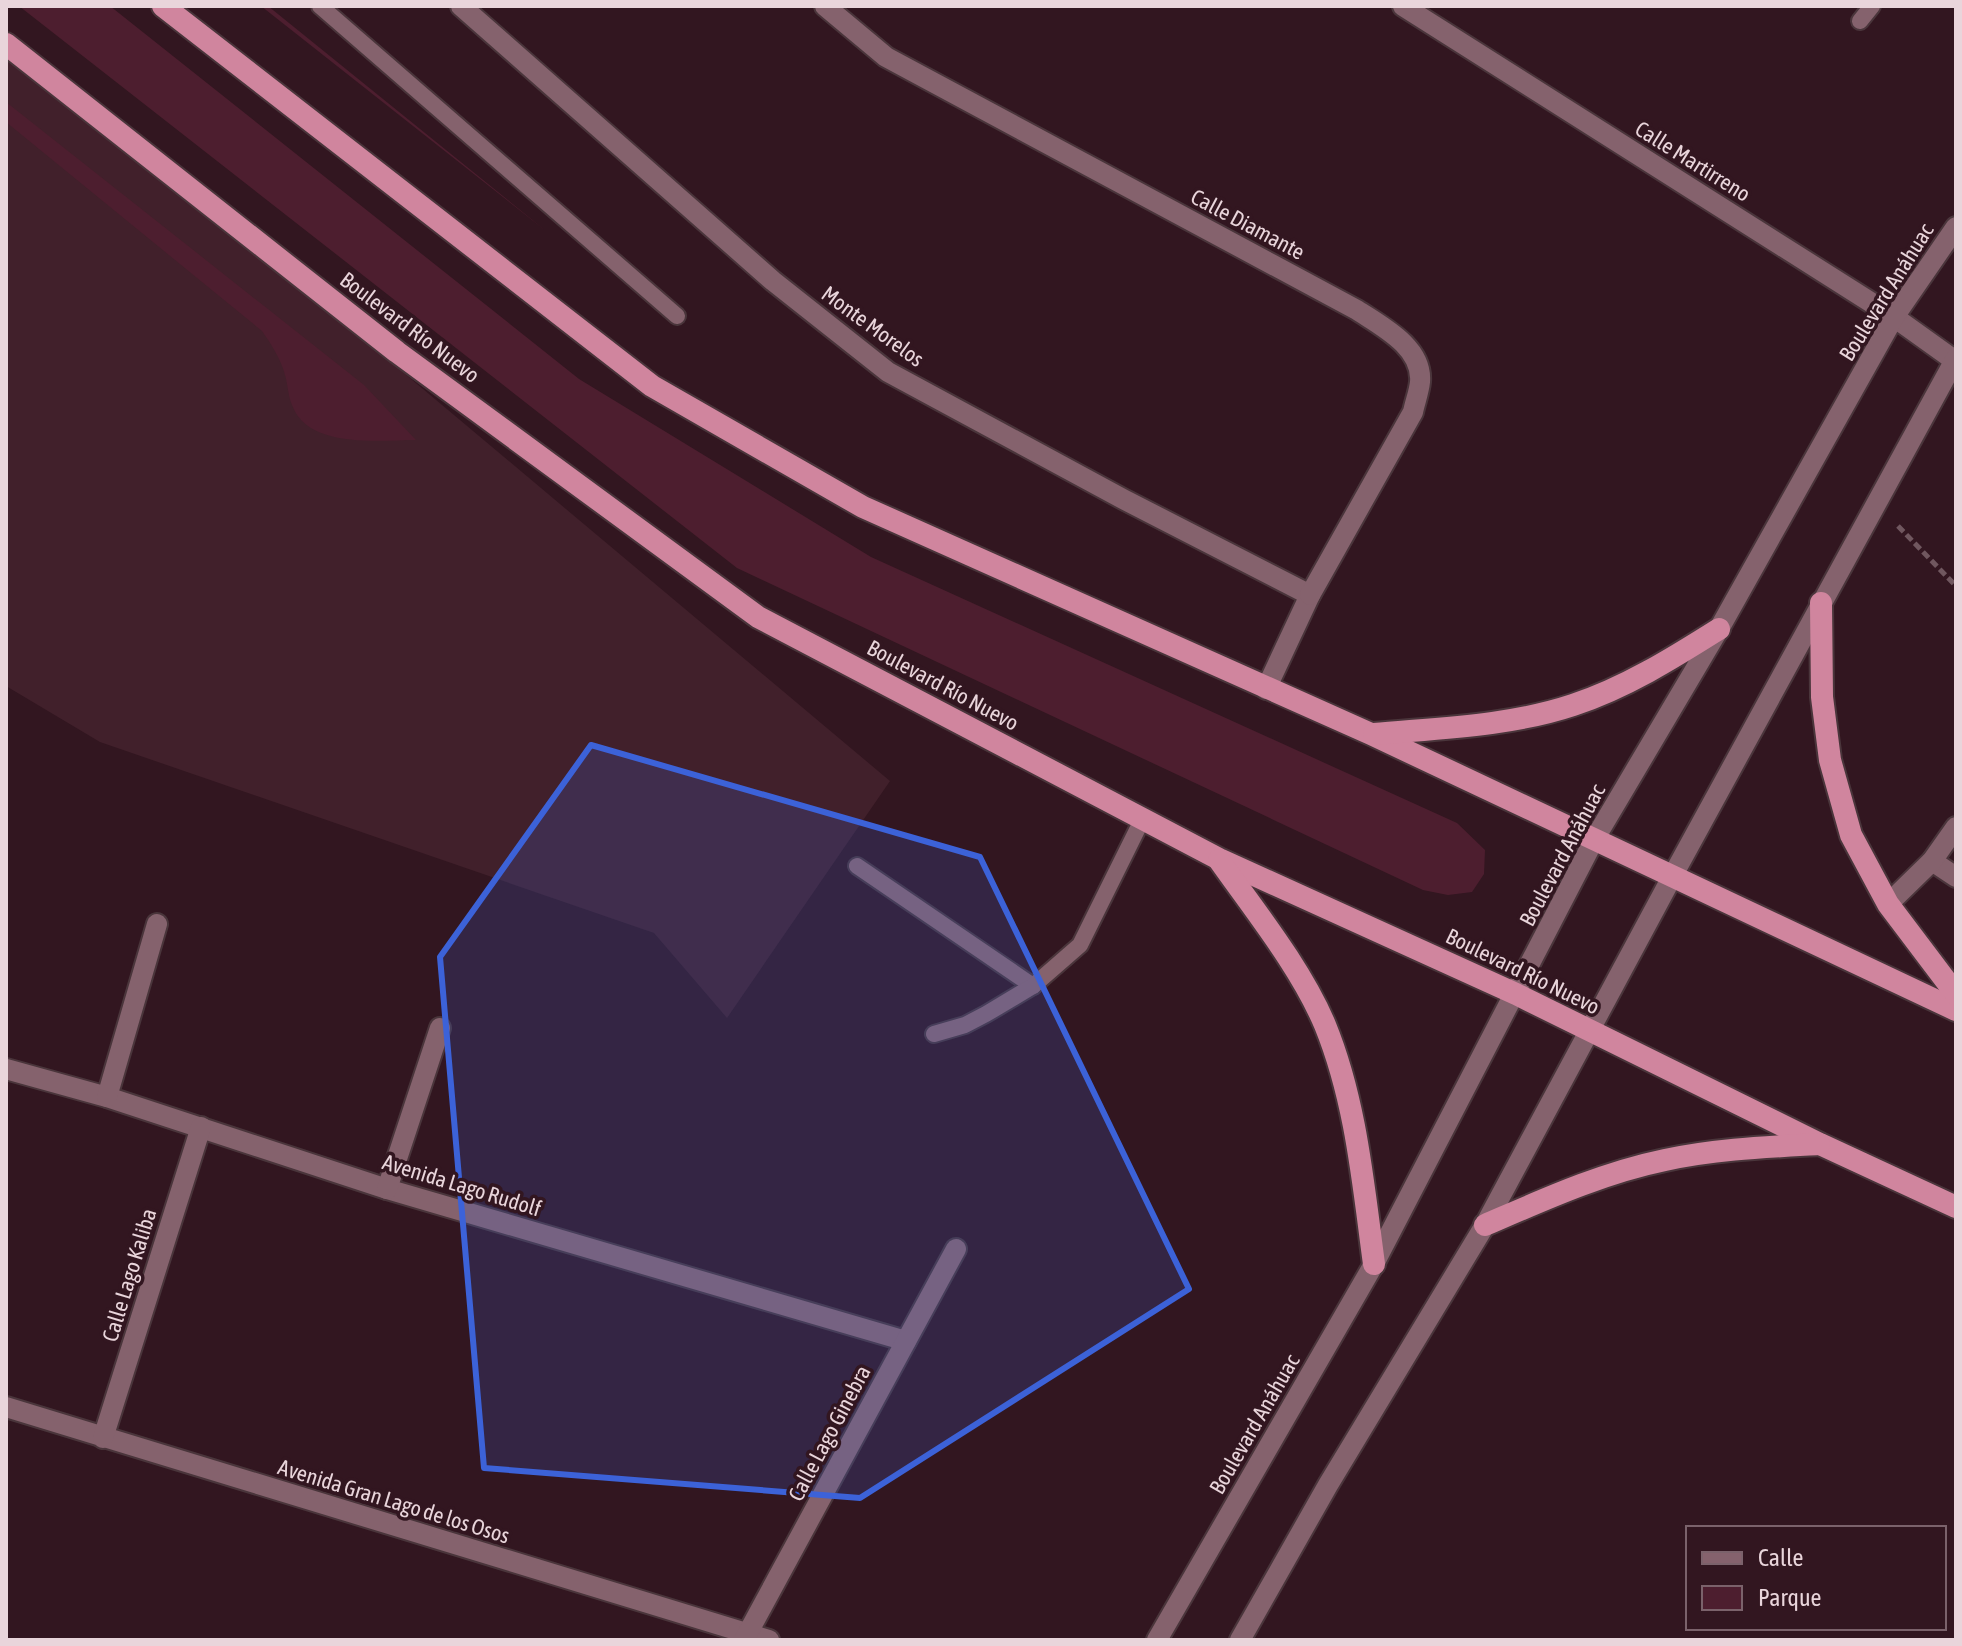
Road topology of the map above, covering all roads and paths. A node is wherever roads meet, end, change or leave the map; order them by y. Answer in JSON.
{"nodes":[{"id":1,"x":163,"y":6,"type":"edge"},
{"id":2,"x":320,"y":6,"type":"edge"},
{"id":3,"x":825,"y":6,"type":"edge"},
{"id":4,"x":1403,"y":6,"type":"edge"},
{"id":5,"x":1872,"y":6,"type":"edge"},
{"id":6,"x":469,"y":10,"type":"edge"},
{"id":7,"x":1860,"y":21,"type":"dead end"},
{"id":8,"x":6,"y":44,"type":"edge"},
{"id":9,"x":1956,"y":227,"type":"edge"},
{"id":10,"x":677,"y":316,"type":"dead end"},
{"id":11,"x":1894,"y":317,"type":"junction"},
{"id":12,"x":1955,"y":359,"type":"edge"},
{"id":13,"x":1876,"y":504,"type":"junction"},
{"id":14,"x":1956,"y":586,"type":"edge"},
{"id":15,"x":1310,"y":595,"type":"junction"},
{"id":16,"x":1821,"y":603,"type":"junction"},
{"id":17,"x":1719,"y":629,"type":"junction"},
{"id":18,"x":1266,"y":689,"type":"junction"},
{"id":19,"x":1371,"y":734,"type":"junction"},
{"id":20,"x":1142,"y":820,"type":"junction"},
{"id":21,"x":1956,"y":827,"type":"edge"},
{"id":22,"x":1594,"y":840,"type":"junction"},
{"id":23,"x":1219,"y":859,"type":"junction"},
{"id":24,"x":1932,"y":861,"type":"junction"},
{"id":25,"x":857,"y":866,"type":"dead end"},
{"id":26,"x":1672,"y":877,"type":"junction"},
{"id":27,"x":1956,"y":877,"type":"edge"},
{"id":28,"x":1888,"y":904,"type":"junction"},
{"id":29,"x":157,"y":924,"type":"dead end"},
{"id":30,"x":1033,"y":986,"type":"junction"},
{"id":31,"x":1516,"y":994,"type":"junction"},
{"id":32,"x":1956,"y":994,"type":"edge"},
{"id":33,"x":1956,"y":1010,"type":"edge"},
{"id":34,"x":440,"y":1028,"type":"dead end"},
{"id":35,"x":1589,"y":1032,"type":"junction"},
{"id":36,"x":934,"y":1034,"type":"dead end"},
{"id":37,"x":6,"y":1069,"type":"edge"},
{"id":38,"x":107,"y":1097,"type":"junction"},
{"id":39,"x":201,"y":1127,"type":"junction"},
{"id":40,"x":1820,"y":1144,"type":"junction"},
{"id":41,"x":387,"y":1189,"type":"junction"},
{"id":42,"x":1956,"y":1207,"type":"edge"},
{"id":43,"x":1485,"y":1225,"type":"junction"},
{"id":44,"x":956,"y":1249,"type":"dead end"},
{"id":45,"x":1374,"y":1264,"type":"junction"},
{"id":46,"x":906,"y":1341,"type":"junction"},
{"id":47,"x":6,"y":1407,"type":"edge"},
{"id":48,"x":103,"y":1438,"type":"junction"},
{"id":49,"x":746,"y":1637,"type":"edge"},
{"id":50,"x":769,"y":1640,"type":"edge"},
{"id":51,"x":1157,"y":1640,"type":"edge"},
{"id":52,"x":1240,"y":1640,"type":"edge"}],
"edges":[{"from":1,"to":18,"type":"highway"},
{"from":2,"to":10,"type":"lane"},
{"from":3,"to":15,"type":"street","name":"Calle Diamante"},
{"from":4,"to":11,"type":"street","name":"Calle Martirreno"},
{"from":5,"to":7,"type":"lane"},
{"from":6,"to":15,"type":"street","name":"Monte Morelos"},
{"from":8,"to":20,"type":"highway","name":"Boulevard Río Nuevo"},
{"from":9,"to":11,"type":"street","name":"Boulevard Anáhuac"},
{"from":11,"to":12,"type":"street","name":"Calle Martirreno"},
{"from":11,"to":17,"type":"street","name":"Boulevard Anáhuac"},
{"from":12,"to":13,"type":"street"},
{"from":13,"to":14,"type":"path"},
{"from":13,"to":16,"type":"street"},
{"from":15,"to":18,"type":"street"},
{"from":16,"to":26,"type":"street"},
{"from":16,"to":28,"type":"highway"},
{"from":17,"to":19,"type":"highway"},
{"from":17,"to":22,"type":"street","name":"Boulevard Anáhuac"},
{"from":18,"to":19,"type":"highway"},
{"from":19,"to":22,"type":"highway"},
{"from":20,"to":23,"type":"highway","name":"Boulevard Río Nuevo"},
{"from":20,"to":30,"type":"lane"},
{"from":21,"to":24,"type":"street"},
{"from":22,"to":26,"type":"highway"},
{"from":22,"to":31,"type":"street","name":"Boulevard Anáhuac"},
{"from":23,"to":31,"type":"highway","name":"Boulevard Río Nuevo"},
{"from":23,"to":45,"type":"highway"},
{"from":24,"to":27,"type":"street"},
{"from":24,"to":28,"type":"street"},
{"from":25,"to":30,"type":"lane"},
{"from":26,"to":33,"type":"highway"},
{"from":26,"to":35,"type":"street"},
{"from":28,"to":32,"type":"highway"},
{"from":29,"to":38,"type":"street"},
{"from":30,"to":36,"type":"lane"},
{"from":31,"to":35,"type":"highway","name":"Boulevard Río Nuevo"},
{"from":31,"to":45,"type":"street","name":"Boulevard Anáhuac"},
{"from":34,"to":41,"type":"street"},
{"from":35,"to":40,"type":"highway","name":"Boulevard Río Nuevo"},
{"from":35,"to":43,"type":"street"},
{"from":37,"to":38,"type":"street","name":"Avenida Lago Rudolf"},
{"from":38,"to":39,"type":"street","name":"Avenida Lago Rudolf"},
{"from":39,"to":41,"type":"street","name":"Avenida Lago Rudolf"},
{"from":39,"to":48,"type":"street","name":"Calle Lago Kaliba"},
{"from":40,"to":42,"type":"highway","name":"Boulevard Río Nuevo"},
{"from":40,"to":43,"type":"highway"},
{"from":41,"to":46,"type":"street","name":"Avenida Lago Rudolf"},
{"from":43,"to":52,"type":"street"},
{"from":44,"to":46,"type":"street","name":"Calle Lago Ginebra"},
{"from":45,"to":51,"type":"street","name":"Boulevard Anáhuac"},
{"from":46,"to":49,"type":"street","name":"Calle Lago Ginebra"},
{"from":47,"to":48,"type":"street","name":"Avenida Gran Lago de los Osos"},
{"from":48,"to":49,"type":"street","name":"Avenida Gran Lago de los Osos"},
{"from":49,"to":50,"type":"street","name":"Avenida Gran Lago de los Osos"}]}
